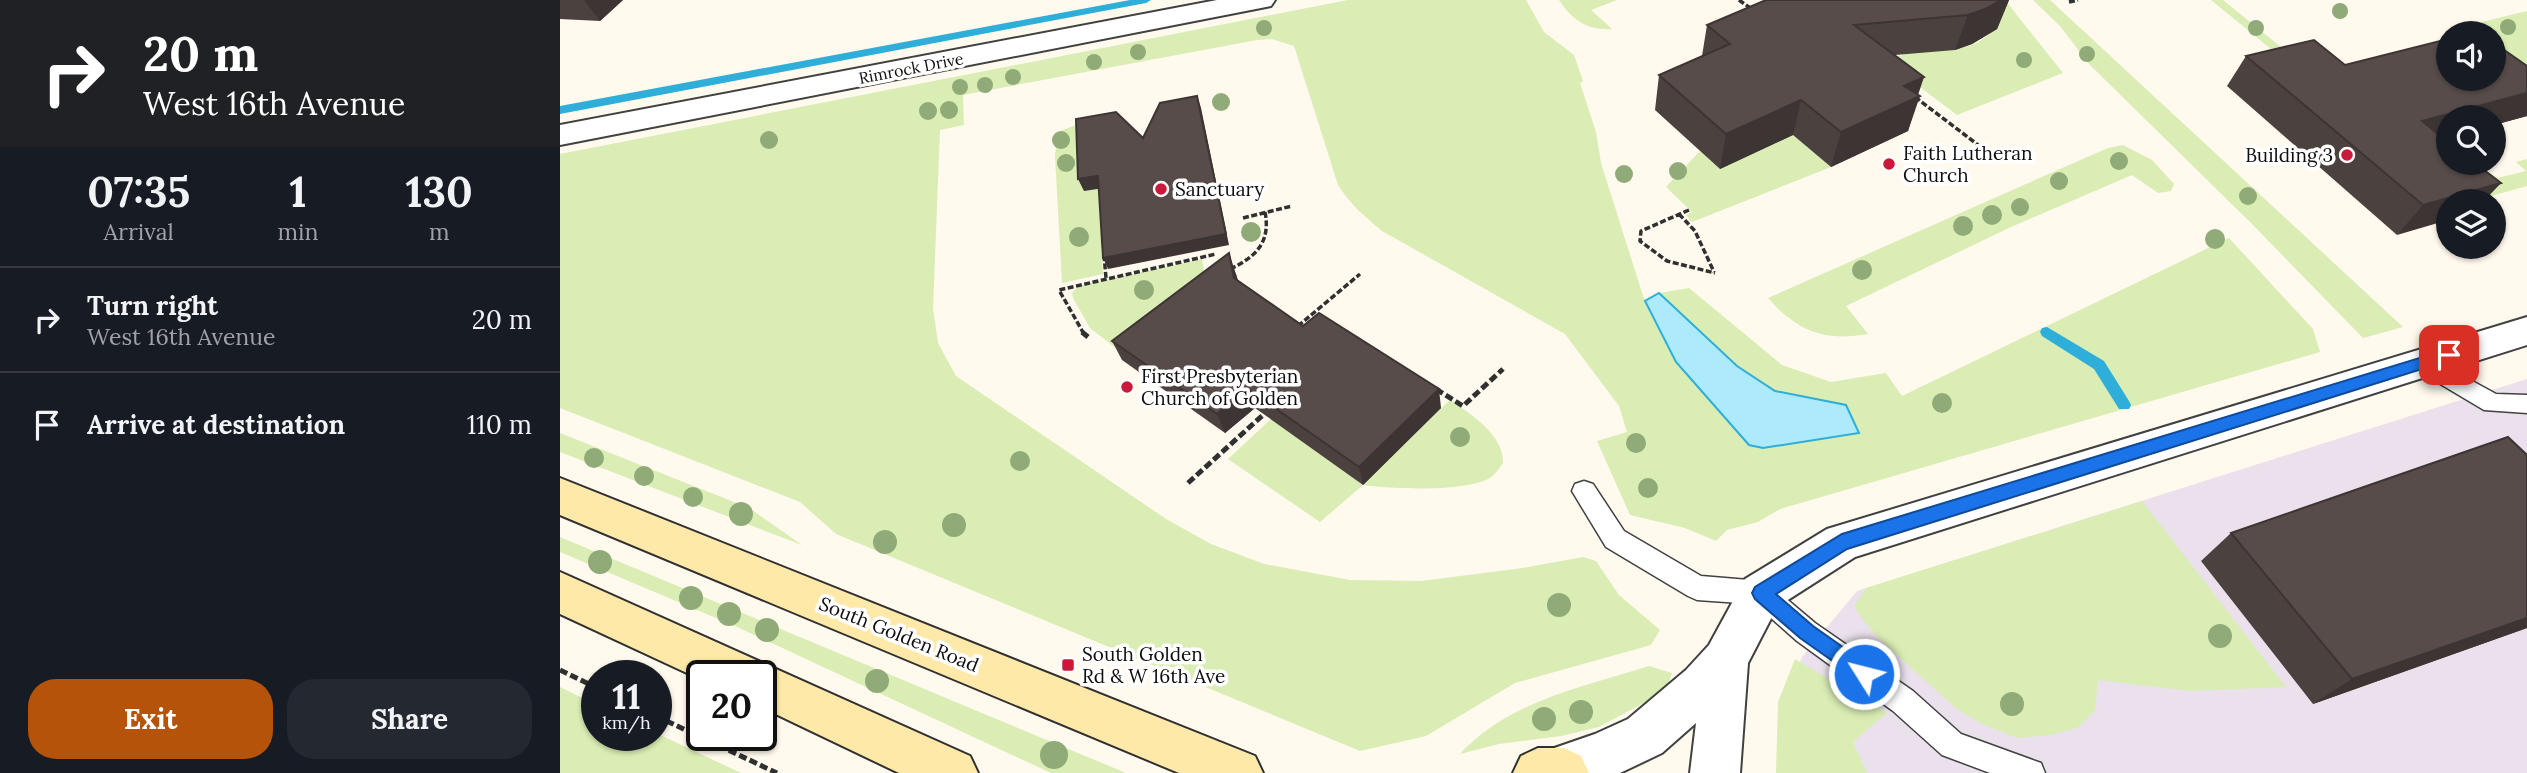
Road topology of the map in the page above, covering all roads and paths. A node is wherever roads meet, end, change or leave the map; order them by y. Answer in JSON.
{"nodes":[{"id":1,"x":1261,"y":0,"type":"edge"},
{"id":2,"x":1740,"y":0,"type":"edge"},
{"id":3,"x":2078,"y":0,"type":"edge"},
{"id":4,"x":2069,"y":2,"type":"dead end"},
{"id":5,"x":1758,"y":14,"type":"edge"},
{"id":6,"x":1907,"y":91,"type":"edge"},
{"id":7,"x":560,"y":135,"type":"edge"},
{"id":8,"x":1994,"y":157,"type":"dead end"},
{"id":9,"x":1292,"y":205,"type":"dead end"},
{"id":10,"x":1689,"y":210,"type":"dead end"},
{"id":11,"x":1265,"y":212,"type":"junction"},
{"id":12,"x":1679,"y":214,"type":"junction"},
{"id":13,"x":1243,"y":218,"type":"dead end"},
{"id":14,"x":1108,"y":254,"type":"edge"},
{"id":15,"x":1214,"y":264,"type":"edge"},
{"id":16,"x":1227,"y":269,"type":"edge"},
{"id":17,"x":1360,"y":274,"type":"dead end"},
{"id":18,"x":1106,"y":278,"type":"junction"},
{"id":19,"x":1307,"y":318,"type":"junction"},
{"id":20,"x":1319,"y":326,"type":"edge"},
{"id":21,"x":2527,"y":331,"type":"edge"},
{"id":22,"x":1288,"y":334,"type":"edge"},
{"id":23,"x":1088,"y":337,"type":"dead end"},
{"id":24,"x":2423,"y":363,"type":"junction"},
{"id":25,"x":1503,"y":369,"type":"dead end"},
{"id":26,"x":1431,"y":386,"type":"edge"},
{"id":27,"x":2527,"y":404,"type":"edge"},
{"id":28,"x":1264,"y":414,"type":"edge"},
{"id":29,"x":1188,"y":483,"type":"dead end"},
{"id":30,"x":1584,"y":491,"type":"dead end"},
{"id":31,"x":560,"y":496,"type":"edge"},
{"id":32,"x":560,"y":592,"type":"edge"},
{"id":33,"x":1761,"y":593,"type":"junction"},
{"id":34,"x":709,"y":660,"type":"edge"},
{"id":35,"x":1725,"y":660,"type":"junction"},
{"id":36,"x":560,"y":670,"type":"edge"},
{"id":37,"x":581,"y":680,"type":"edge"},
{"id":38,"x":777,"y":690,"type":"edge"},
{"id":39,"x":672,"y":724,"type":"edge"},
{"id":40,"x":1552,"y":772,"type":"edge"},
{"id":41,"x":777,"y":773,"type":"edge"},
{"id":42,"x":953,"y":773,"type":"edge"},
{"id":43,"x":1238,"y":773,"type":"edge"},
{"id":44,"x":1716,"y":773,"type":"edge"},
{"id":45,"x":2031,"y":773,"type":"edge"}],
"edges":[{"from":1,"to":7,"type":"street","name":"Rimrock Drive"},
{"from":2,"to":5,"type":"path"},
{"from":3,"to":4,"type":"path"},
{"from":6,"to":8,"type":"path"},
{"from":9,"to":11,"type":"path"},
{"from":10,"to":12,"type":"path"},
{"from":11,"to":13,"type":"path"},
{"from":11,"to":16,"type":"path"},
{"from":12,"to":12,"type":"path"},
{"from":14,"to":18,"type":"path"},
{"from":15,"to":18,"type":"path"},
{"from":17,"to":19,"type":"path"},
{"from":18,"to":23,"type":"path"},
{"from":19,"to":20,"type":"path"},
{"from":19,"to":22,"type":"path"},
{"from":21,"to":24,"type":"street"},
{"from":24,"to":27,"type":"lane"},
{"from":24,"to":33,"type":"street"},
{"from":25,"to":26,"type":"path"},
{"from":28,"to":29,"type":"path"},
{"from":30,"to":33,"type":"lane"},
{"from":31,"to":43,"type":"main road","name":"South Golden Road"},
{"from":32,"to":34,"type":"main road"},
{"from":33,"to":35,"type":"street"},
{"from":33,"to":45,"type":"lane"},
{"from":35,"to":40,"type":"street"},
{"from":35,"to":44,"type":"street"},
{"from":36,"to":37,"type":"path"},
{"from":38,"to":42,"type":"main road"},
{"from":39,"to":41,"type":"path"}]}
